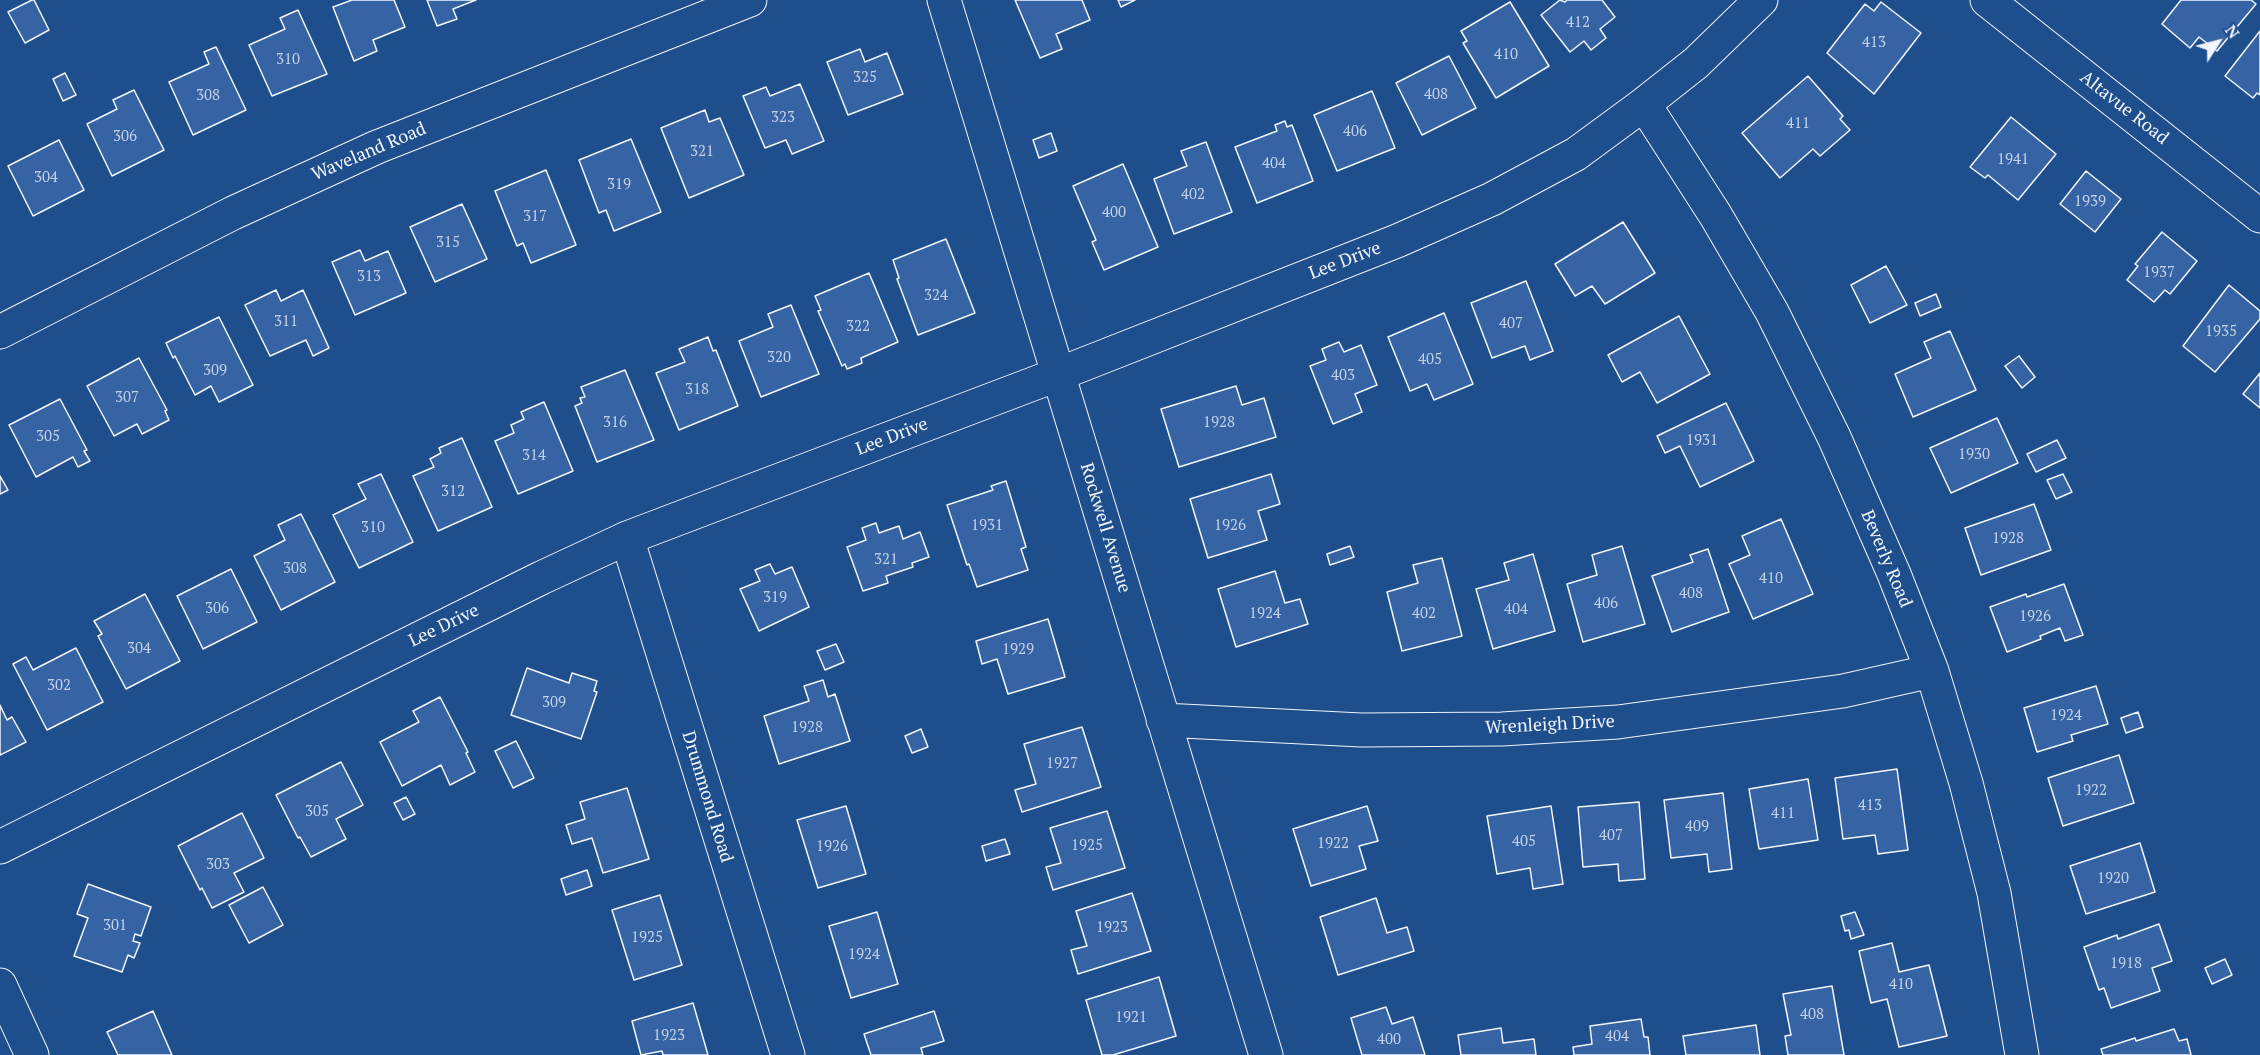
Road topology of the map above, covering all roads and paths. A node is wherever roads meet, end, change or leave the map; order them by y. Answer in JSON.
{"nodes":[{"id":1,"x":750,"y":0,"type":"edge"},
{"id":2,"x":944,"y":0,"type":"edge"},
{"id":3,"x":1761,"y":0,"type":"edge"},
{"id":4,"x":1987,"y":0,"type":"edge"},
{"id":5,"x":1644,"y":104,"type":"junction"},
{"id":6,"x":2260,"y":216,"type":"edge"},
{"id":7,"x":0,"y":332,"type":"edge"},
{"id":8,"x":1059,"y":374,"type":"junction"},
{"id":9,"x":627,"y":538,"type":"junction"},
{"id":10,"x":1932,"y":671,"type":"junction"},
{"id":11,"x":1163,"y":720,"type":"junction"},
{"id":12,"x":0,"y":847,"type":"edge"},
{"id":13,"x":0,"y":985,"type":"edge"},
{"id":14,"x":32,"y":1055,"type":"edge"},
{"id":15,"x":788,"y":1055,"type":"edge"},
{"id":16,"x":1266,"y":1055,"type":"edge"},
{"id":17,"x":2022,"y":1055,"type":"edge"}],
"edges":[{"from":1,"to":7,"type":"street","name":"Waveland Road"},
{"from":2,"to":8,"type":"street","name":"Rockwell Avenue"},
{"from":3,"to":5,"type":"street","name":"Lee Drive"},
{"from":4,"to":6,"type":"street","name":"Altavue Road"},
{"from":5,"to":8,"type":"street","name":"Lee Drive"},
{"from":5,"to":10,"type":"street","name":"Beverly Road"},
{"from":8,"to":9,"type":"street","name":"Lee Drive"},
{"from":8,"to":11,"type":"street","name":"Rockwell Avenue"},
{"from":9,"to":12,"type":"street","name":"Lee Drive"},
{"from":9,"to":15,"type":"street","name":"Drummond Road"},
{"from":10,"to":11,"type":"street","name":"Wrenleigh Drive"},
{"from":10,"to":17,"type":"street","name":"Beverly Road"},
{"from":11,"to":16,"type":"street","name":"Rockwell Avenue"},
{"from":13,"to":14,"type":"street"}]}
